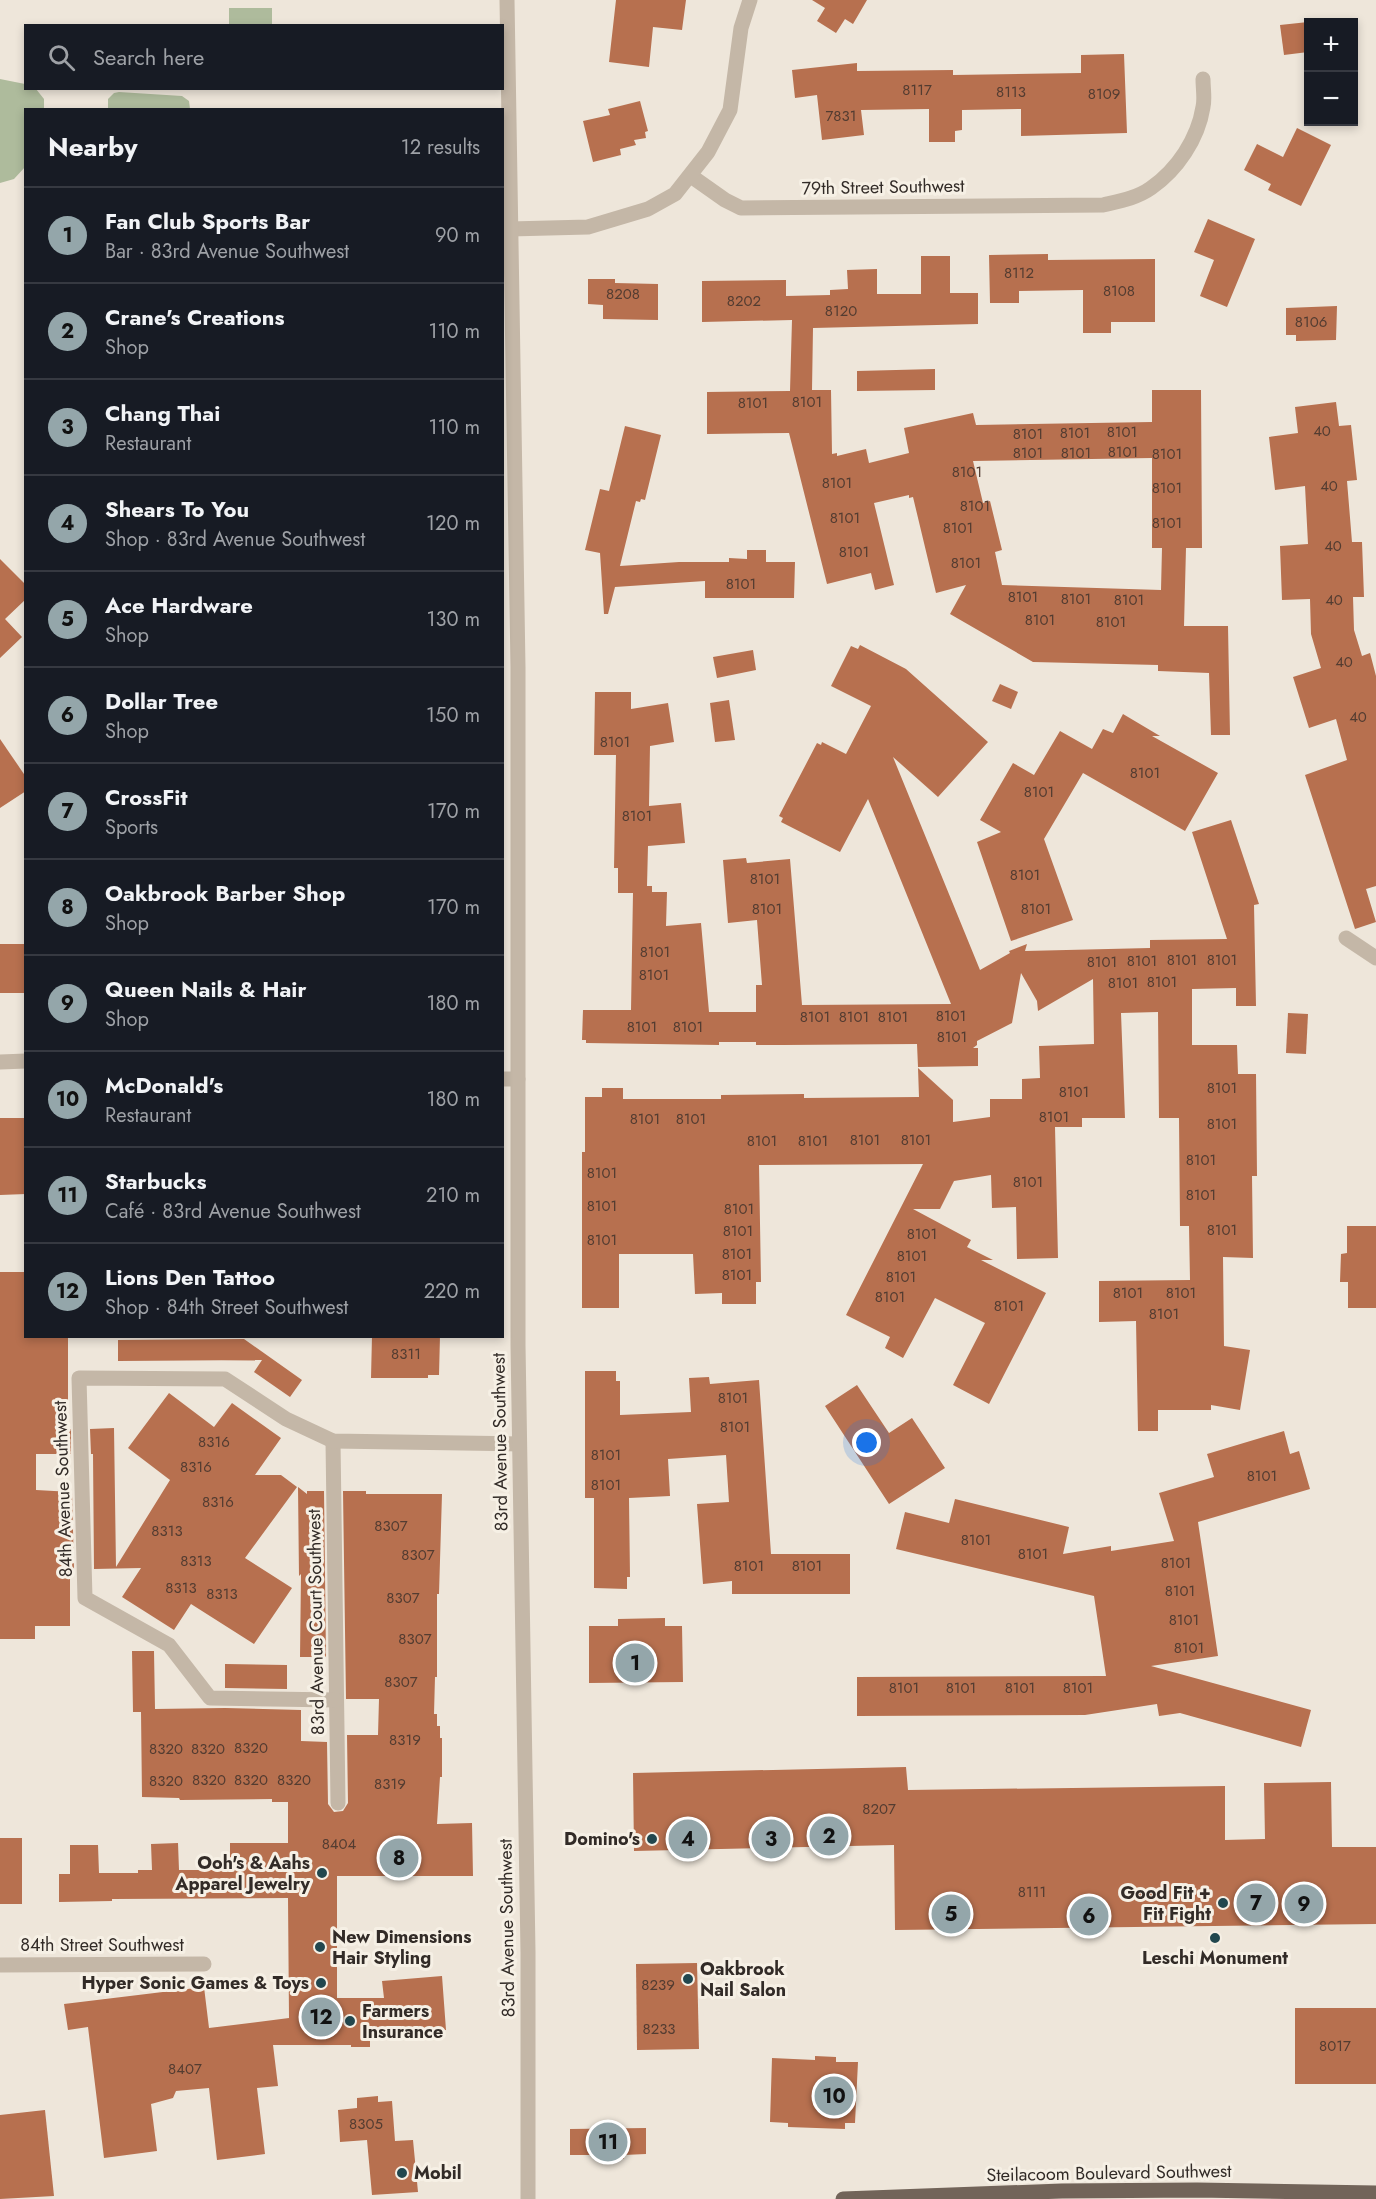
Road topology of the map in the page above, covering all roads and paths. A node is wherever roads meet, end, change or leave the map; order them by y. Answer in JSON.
{"nodes":[{"id":1,"x":507,"y":0,"type":"edge"},
{"id":2,"x":750,"y":0,"type":"edge"},
{"id":3,"x":1203,"y":80,"type":"dead end"},
{"id":4,"x":691,"y":176,"type":"junction"},
{"id":5,"x":510,"y":229,"type":"junction"},
{"id":6,"x":1346,"y":938,"type":"dead end"},
{"id":7,"x":1376,"y":958,"type":"edge"},
{"id":8,"x":24,"y":1061,"type":"edge"},
{"id":9,"x":0,"y":1062,"type":"edge"},
{"id":10,"x":510,"y":1079,"type":"edge"},
{"id":11,"x":333,"y":1441,"type":"junction"},
{"id":12,"x":519,"y":1444,"type":"junction"},
{"id":13,"x":336,"y":1700,"type":"junction"},
{"id":14,"x":338,"y":1803,"type":"dead end"},
{"id":15,"x":204,"y":1964,"type":"dead end"},
{"id":16,"x":0,"y":1965,"type":"edge"},
{"id":17,"x":1376,"y":2193,"type":"edge"},
{"id":18,"x":988,"y":2196,"type":"edge"},
{"id":19,"x":528,"y":2199,"type":"edge"},
{"id":20,"x":843,"y":2199,"type":"edge"}],
"edges":[{"from":1,"to":5,"type":"street","name":"83rd Avenue Southwest"},
{"from":2,"to":4,"type":"street"},
{"from":3,"to":4,"type":"street","name":"79th Street Southwest"},
{"from":4,"to":5,"type":"street"},
{"from":5,"to":10,"type":"street","name":"83rd Avenue Southwest"},
{"from":6,"to":7,"type":"street"},
{"from":8,"to":9,"type":"street"},
{"from":10,"to":12,"type":"street","name":"83rd Avenue Southwest"},
{"from":11,"to":12,"type":"street"},
{"from":11,"to":13,"type":"street","name":"83rd Avenue Court Southwest"},
{"from":11,"to":13,"type":"street","name":"84th Avenue Southwest"},
{"from":12,"to":19,"type":"street","name":"83rd Avenue Southwest"},
{"from":13,"to":14,"type":"street","name":"83rd Avenue Court Southwest"},
{"from":15,"to":16,"type":"street","name":"84th Street Southwest"},
{"from":17,"to":18,"type":"main road","name":"Steilacoom Boulevard Southwest"},
{"from":18,"to":20,"type":"main road","name":"Steilacoom Boulevard Southwest"}]}
